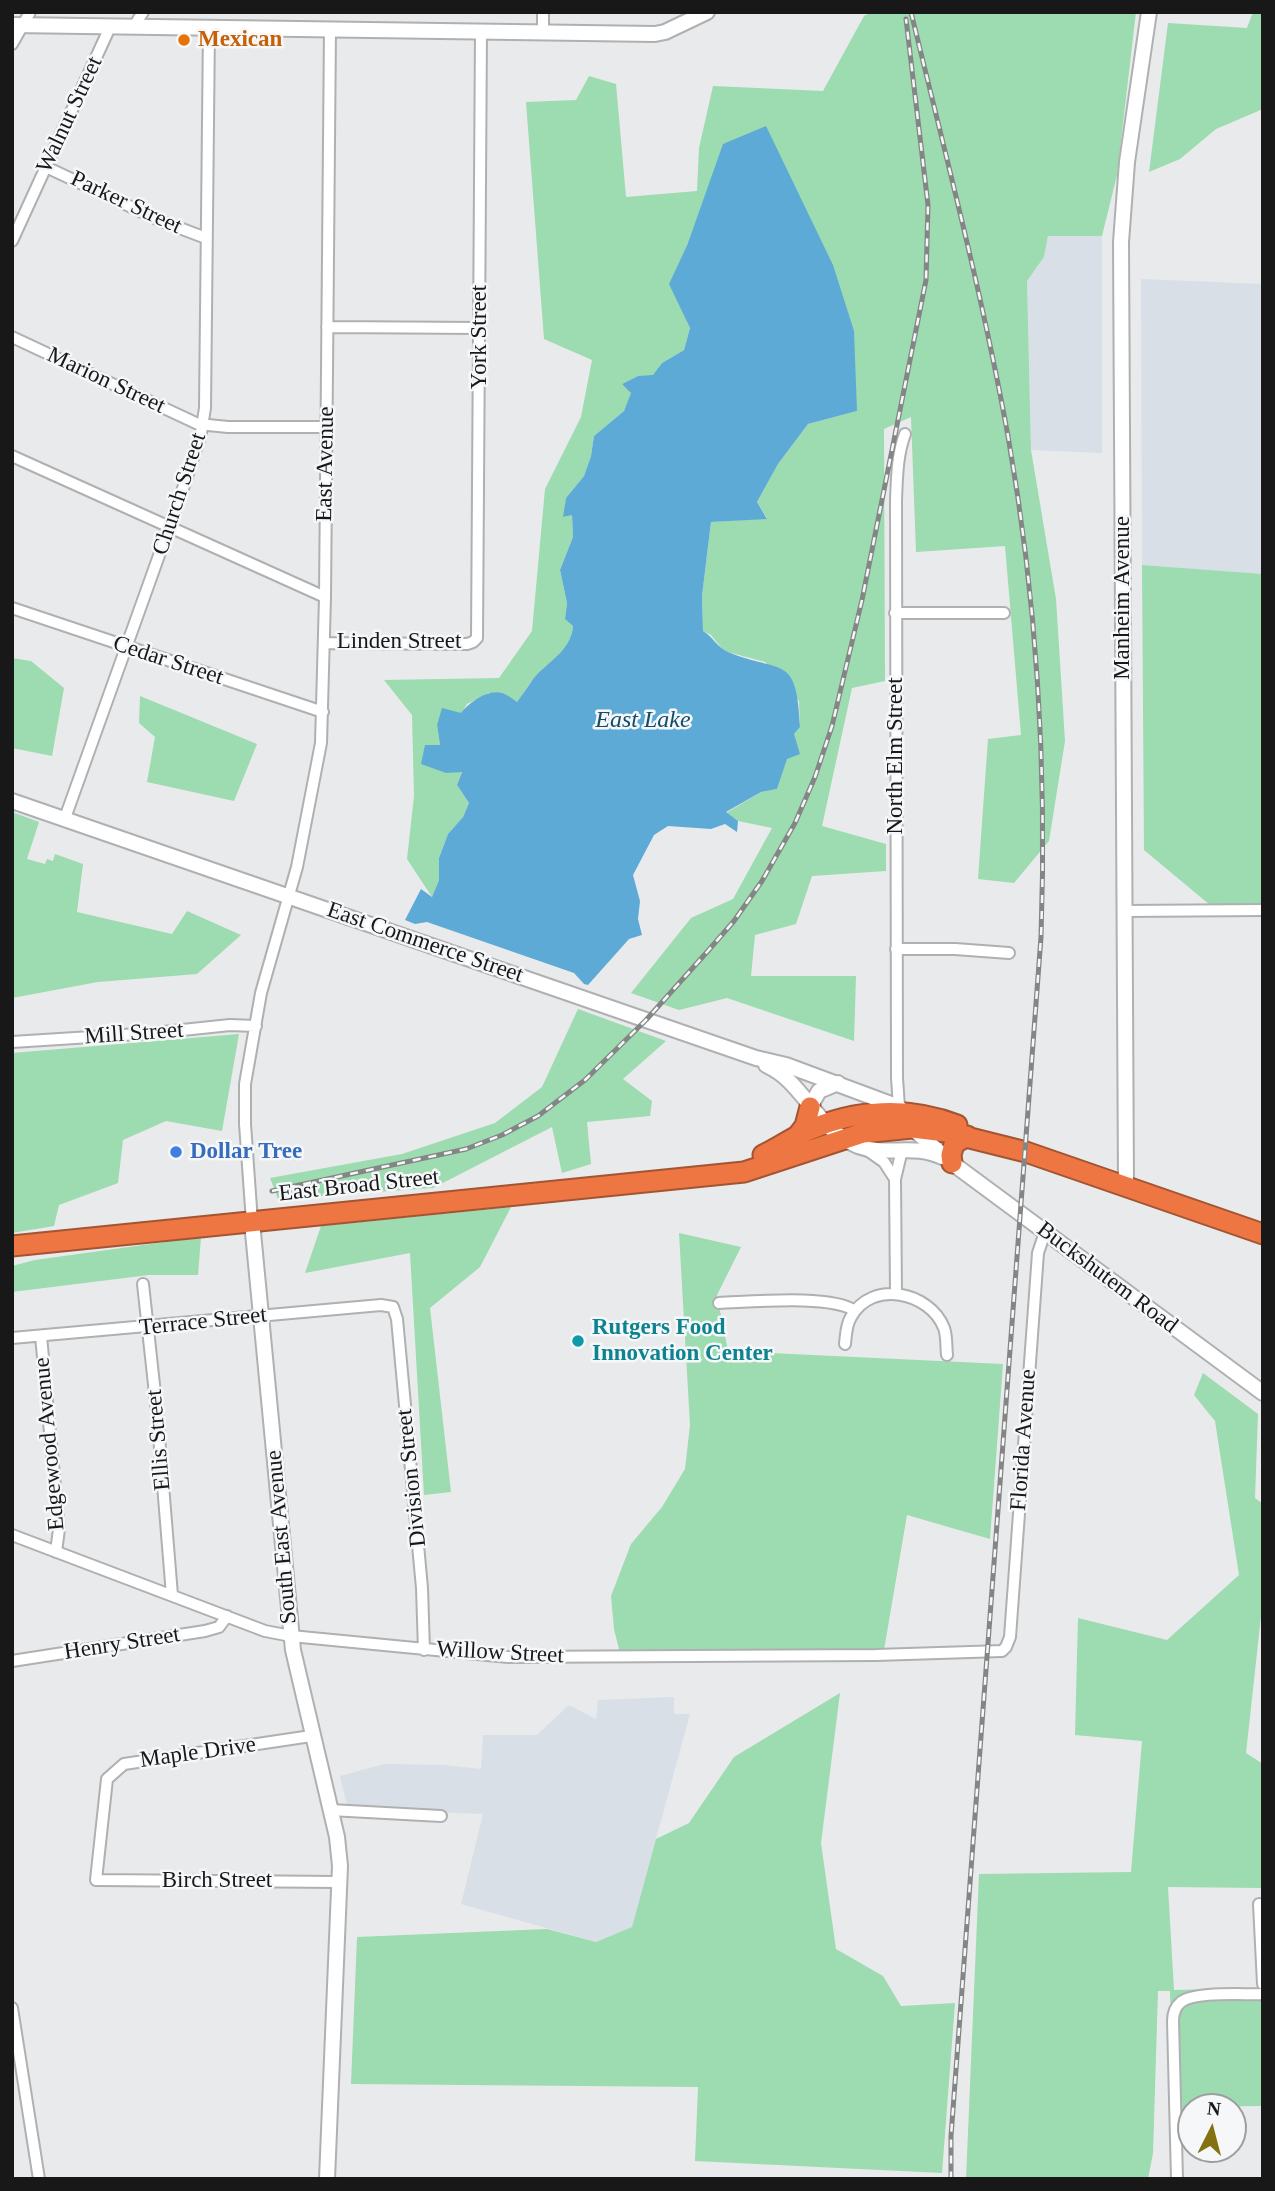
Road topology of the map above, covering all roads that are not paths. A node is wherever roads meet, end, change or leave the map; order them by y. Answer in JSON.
{"nodes":[{"id":1,"x":143,"y":12,"type":"edge"},
{"id":2,"x":543,"y":12,"type":"edge"},
{"id":3,"x":707,"y":12,"type":"edge"},
{"id":4,"x":1149,"y":12,"type":"edge"},
{"id":5,"x":22,"y":21,"type":"edge"},
{"id":6,"x":134,"y":26,"type":"junction"},
{"id":7,"x":110,"y":27,"type":"junction"},
{"id":8,"x":209,"y":28,"type":"junction"},
{"id":9,"x":330,"y":29,"type":"junction"},
{"id":10,"x":481,"y":32,"type":"junction"},
{"id":11,"x":543,"y":33,"type":"junction"},
{"id":12,"x":12,"y":44,"type":"edge"},
{"id":13,"x":46,"y":167,"type":"junction"},
{"id":14,"x":206,"y":239,"type":"junction"},
{"id":15,"x":12,"y":241,"type":"edge"},
{"id":16,"x":327,"y":327,"type":"junction"},
{"id":17,"x":480,"y":328,"type":"junction"},
{"id":18,"x":12,"y":337,"type":"edge"},
{"id":19,"x":203,"y":425,"type":"junction"},
{"id":20,"x":326,"y":427,"type":"junction"},
{"id":21,"x":905,"y":434,"type":"dead end"},
{"id":22,"x":12,"y":456,"type":"edge"},
{"id":23,"x":169,"y":528,"type":"junction"},
{"id":24,"x":325,"y":597,"type":"junction"},
{"id":25,"x":12,"y":608,"type":"edge"},
{"id":26,"x":895,"y":613,"type":"junction"},
{"id":27,"x":1004,"y":613,"type":"dead end"},
{"id":28,"x":473,"y":642,"type":"joint"},
{"id":29,"x":324,"y":643,"type":"junction"},
{"id":30,"x":125,"y":647,"type":"junction"},
{"id":31,"x":323,"y":712,"type":"junction"},
{"id":32,"x":12,"y":801,"type":"edge"},
{"id":33,"x":65,"y":818,"type":"junction"},
{"id":34,"x":289,"y":896,"type":"junction"},
{"id":35,"x":1263,"y":910,"type":"edge"},
{"id":36,"x":1124,"y":911,"type":"junction"},
{"id":37,"x":896,"y":949,"type":"junction"},
{"id":38,"x":1009,"y":953,"type":"dead end"},
{"id":39,"x":256,"y":1026,"type":"junction"},
{"id":40,"x":12,"y":1042,"type":"edge"},
{"id":41,"x":756,"y":1058,"type":"junction"},
{"id":42,"x":897,"y":1078,"type":"junction"},
{"id":43,"x":838,"y":1083,"type":"junction"},
{"id":44,"x":880,"y":1099,"type":"junction"},
{"id":45,"x":810,"y":1107,"type":"junction"},
{"id":46,"x":905,"y":1116,"type":"junction"},
{"id":47,"x":825,"y":1125,"type":"junction"},
{"id":48,"x":967,"y":1136,"type":"junction"},
{"id":49,"x":851,"y":1142,"type":"junction"},
{"id":50,"x":789,"y":1147,"type":"junction"},
{"id":51,"x":1013,"y":1148,"type":"junction"},
{"id":52,"x":902,"y":1150,"type":"junction"},
{"id":53,"x":952,"y":1163,"type":"junction"},
{"id":54,"x":895,"y":1179,"type":"junction"},
{"id":55,"x":1126,"y":1186,"type":"junction"},
{"id":56,"x":252,"y":1222,"type":"junction"},
{"id":57,"x":1045,"y":1232,"type":"junction"},
{"id":58,"x":1263,"y":1234,"type":"edge"},
{"id":59,"x":12,"y":1246,"type":"edge"},
{"id":60,"x":143,"y":1284,"type":"dead end"},
{"id":61,"x":895,"y":1293,"type":"junction"},
{"id":62,"x":719,"y":1303,"type":"dead end"},
{"id":63,"x":393,"y":1307,"type":"joint"},
{"id":64,"x":855,"y":1311,"type":"junction"},
{"id":65,"x":261,"y":1315,"type":"junction"},
{"id":66,"x":148,"y":1327,"type":"junction"},
{"id":67,"x":41,"y":1336,"type":"junction"},
{"id":68,"x":12,"y":1338,"type":"edge"},
{"id":69,"x":845,"y":1344,"type":"dead end"},
{"id":70,"x":947,"y":1355,"type":"dead end"},
{"id":71,"x":1263,"y":1393,"type":"edge"},
{"id":72,"x":12,"y":1535,"type":"edge"},
{"id":73,"x":57,"y":1552,"type":"junction"},
{"id":74,"x":172,"y":1595,"type":"junction"},
{"id":75,"x":227,"y":1616,"type":"junction"},
{"id":76,"x":291,"y":1636,"type":"junction"},
{"id":77,"x":1006,"y":1647,"type":"joint"},
{"id":78,"x":424,"y":1650,"type":"junction"},
{"id":79,"x":12,"y":1661,"type":"edge"},
{"id":80,"x":311,"y":1736,"type":"junction"},
{"id":81,"x":330,"y":1810,"type":"junction"},
{"id":82,"x":441,"y":1816,"type":"dead end"},
{"id":83,"x":96,"y":1880,"type":"joint"},
{"id":84,"x":338,"y":1882,"type":"junction"},
{"id":85,"x":1259,"y":1904,"type":"dead end"},
{"id":86,"x":1263,"y":1984,"type":"edge"},
{"id":87,"x":1263,"y":1994,"type":"edge"},
{"id":88,"x":12,"y":2008,"type":"edge"},
{"id":89,"x":39,"y":2179,"type":"edge"},
{"id":90,"x":327,"y":2179,"type":"edge"},
{"id":91,"x":1177,"y":2179,"type":"edge"}],
"edges":[{"from":1,"to":6,"type":"street"},
{"from":2,"to":11,"type":"street"},
{"from":3,"to":11,"type":"street"},
{"from":4,"to":36,"type":"street","name":"Manheim Avenue"},
{"from":5,"to":7,"type":"street"},
{"from":5,"to":12,"type":"street"},
{"from":6,"to":7,"type":"street"},
{"from":6,"to":8,"type":"street"},
{"from":7,"to":13,"type":"street","name":"Walnut Street"},
{"from":8,"to":9,"type":"street"},
{"from":8,"to":14,"type":"street","name":"Church Street"},
{"from":9,"to":10,"type":"street"},
{"from":9,"to":16,"type":"street","name":"East Avenue"},
{"from":10,"to":11,"type":"street"},
{"from":10,"to":17,"type":"street","name":"York Street"},
{"from":13,"to":14,"type":"street","name":"Parker Street"},
{"from":13,"to":15,"type":"street","name":"Walnut Street"},
{"from":14,"to":19,"type":"street","name":"Church Street"},
{"from":16,"to":17,"type":"street"},
{"from":16,"to":20,"type":"street","name":"East Avenue"},
{"from":17,"to":28,"type":"street","name":"York Street"},
{"from":18,"to":19,"type":"street","name":"Marion Street"},
{"from":19,"to":20,"type":"street","name":"Marion Street"},
{"from":19,"to":23,"type":"street","name":"Church Street"},
{"from":20,"to":24,"type":"street","name":"East Avenue"},
{"from":21,"to":26,"type":"street","name":"North Elm Street"},
{"from":22,"to":23,"type":"street"},
{"from":23,"to":24,"type":"street"},
{"from":23,"to":30,"type":"street","name":"Church Street"},
{"from":24,"to":29,"type":"street","name":"East Avenue"},
{"from":25,"to":30,"type":"street","name":"Cedar Street"},
{"from":26,"to":27,"type":"street"},
{"from":26,"to":37,"type":"street","name":"North Elm Street"},
{"from":28,"to":29,"type":"street","name":"Linden Street"},
{"from":29,"to":31,"type":"street","name":"East Avenue"},
{"from":30,"to":31,"type":"street","name":"Cedar Street"},
{"from":30,"to":33,"type":"street","name":"Church Street"},
{"from":31,"to":34,"type":"street","name":"East Avenue"},
{"from":32,"to":33,"type":"street","name":"East Commerce Street"},
{"from":33,"to":34,"type":"street","name":"East Commerce Street"},
{"from":34,"to":39,"type":"street","name":"South East Avenue"},
{"from":34,"to":41,"type":"street","name":"East Commerce Street"},
{"from":35,"to":36,"type":"street"},
{"from":36,"to":55,"type":"street","name":"Manheim Avenue"},
{"from":37,"to":38,"type":"street"},
{"from":37,"to":42,"type":"street","name":"North Elm Street"},
{"from":39,"to":40,"type":"street","name":"Mill Street"},
{"from":39,"to":56,"type":"street","name":"South East Avenue"},
{"from":41,"to":43,"type":"street","name":"East Commerce Street"},
{"from":41,"to":45,"type":"street"},
{"from":42,"to":44,"type":"street"},
{"from":42,"to":46,"type":"street","name":"North Elm Street"},
{"from":43,"to":44,"type":"street","name":"East Commerce Street"},
{"from":43,"to":45,"type":"street"},
{"from":44,"to":46,"type":"street","name":"East Commerce Street"},
{"from":45,"to":47,"type":"street"},
{"from":45,"to":50,"type":"highway"},
{"from":46,"to":47,"type":"highway","name":"East Broad Street"},
{"from":46,"to":48,"type":"highway"},
{"from":46,"to":49,"type":"highway","name":"East Broad Street"},
{"from":46,"to":51,"type":"highway"},
{"from":46,"to":52,"type":"street"},
{"from":46,"to":53,"type":"street","name":"East Commerce Street"},
{"from":47,"to":49,"type":"street"},
{"from":47,"to":50,"type":"highway","name":"East Broad Street"},
{"from":48,"to":51,"type":"highway"},
{"from":48,"to":53,"type":"highway"},
{"from":49,"to":50,"type":"highway","name":"East Broad Street"},
{"from":49,"to":52,"type":"street"},
{"from":49,"to":54,"type":"street"},
{"from":50,"to":56,"type":"highway","name":"East Broad Street"},
{"from":51,"to":55,"type":"highway"},
{"from":52,"to":53,"type":"street"},
{"from":52,"to":54,"type":"street"},
{"from":53,"to":57,"type":"street","name":"Buckshutem Road"},
{"from":54,"to":61,"type":"street"},
{"from":55,"to":58,"type":"highway"},
{"from":56,"to":59,"type":"highway","name":"East Broad Street"},
{"from":56,"to":65,"type":"street","name":"South East Avenue"},
{"from":57,"to":71,"type":"street","name":"Buckshutem Road"},
{"from":57,"to":77,"type":"street","name":"Florida Avenue"},
{"from":60,"to":66,"type":"street","name":"Ellis Street"},
{"from":61,"to":64,"type":"street"},
{"from":61,"to":70,"type":"street"},
{"from":62,"to":64,"type":"street"},
{"from":63,"to":65,"type":"street","name":"Terrace Street"},
{"from":63,"to":78,"type":"street","name":"Division Street"},
{"from":64,"to":69,"type":"street"},
{"from":65,"to":66,"type":"street","name":"Terrace Street"},
{"from":65,"to":76,"type":"street","name":"South East Avenue"},
{"from":66,"to":67,"type":"street","name":"Terrace Street"},
{"from":66,"to":74,"type":"street","name":"Ellis Street"},
{"from":67,"to":68,"type":"street","name":"Terrace Street"},
{"from":67,"to":73,"type":"street","name":"Edgewood Avenue"},
{"from":72,"to":73,"type":"street","name":"Willow Street"},
{"from":73,"to":74,"type":"street","name":"Willow Street"},
{"from":74,"to":75,"type":"street","name":"Willow Street"},
{"from":75,"to":76,"type":"street","name":"Willow Street"},
{"from":75,"to":79,"type":"street","name":"Henry Street"},
{"from":76,"to":78,"type":"street","name":"Willow Street"},
{"from":76,"to":80,"type":"street","name":"South East Avenue"},
{"from":77,"to":78,"type":"street","name":"Willow Street"},
{"from":80,"to":81,"type":"street","name":"South East Avenue"},
{"from":80,"to":83,"type":"street","name":"Maple Drive"},
{"from":81,"to":82,"type":"street"},
{"from":81,"to":84,"type":"street","name":"South East Avenue"},
{"from":83,"to":84,"type":"street","name":"Birch Street"},
{"from":84,"to":90,"type":"street","name":"South East Avenue"},
{"from":85,"to":86,"type":"street"},
{"from":87,"to":91,"type":"street"},
{"from":88,"to":89,"type":"street"}]}
